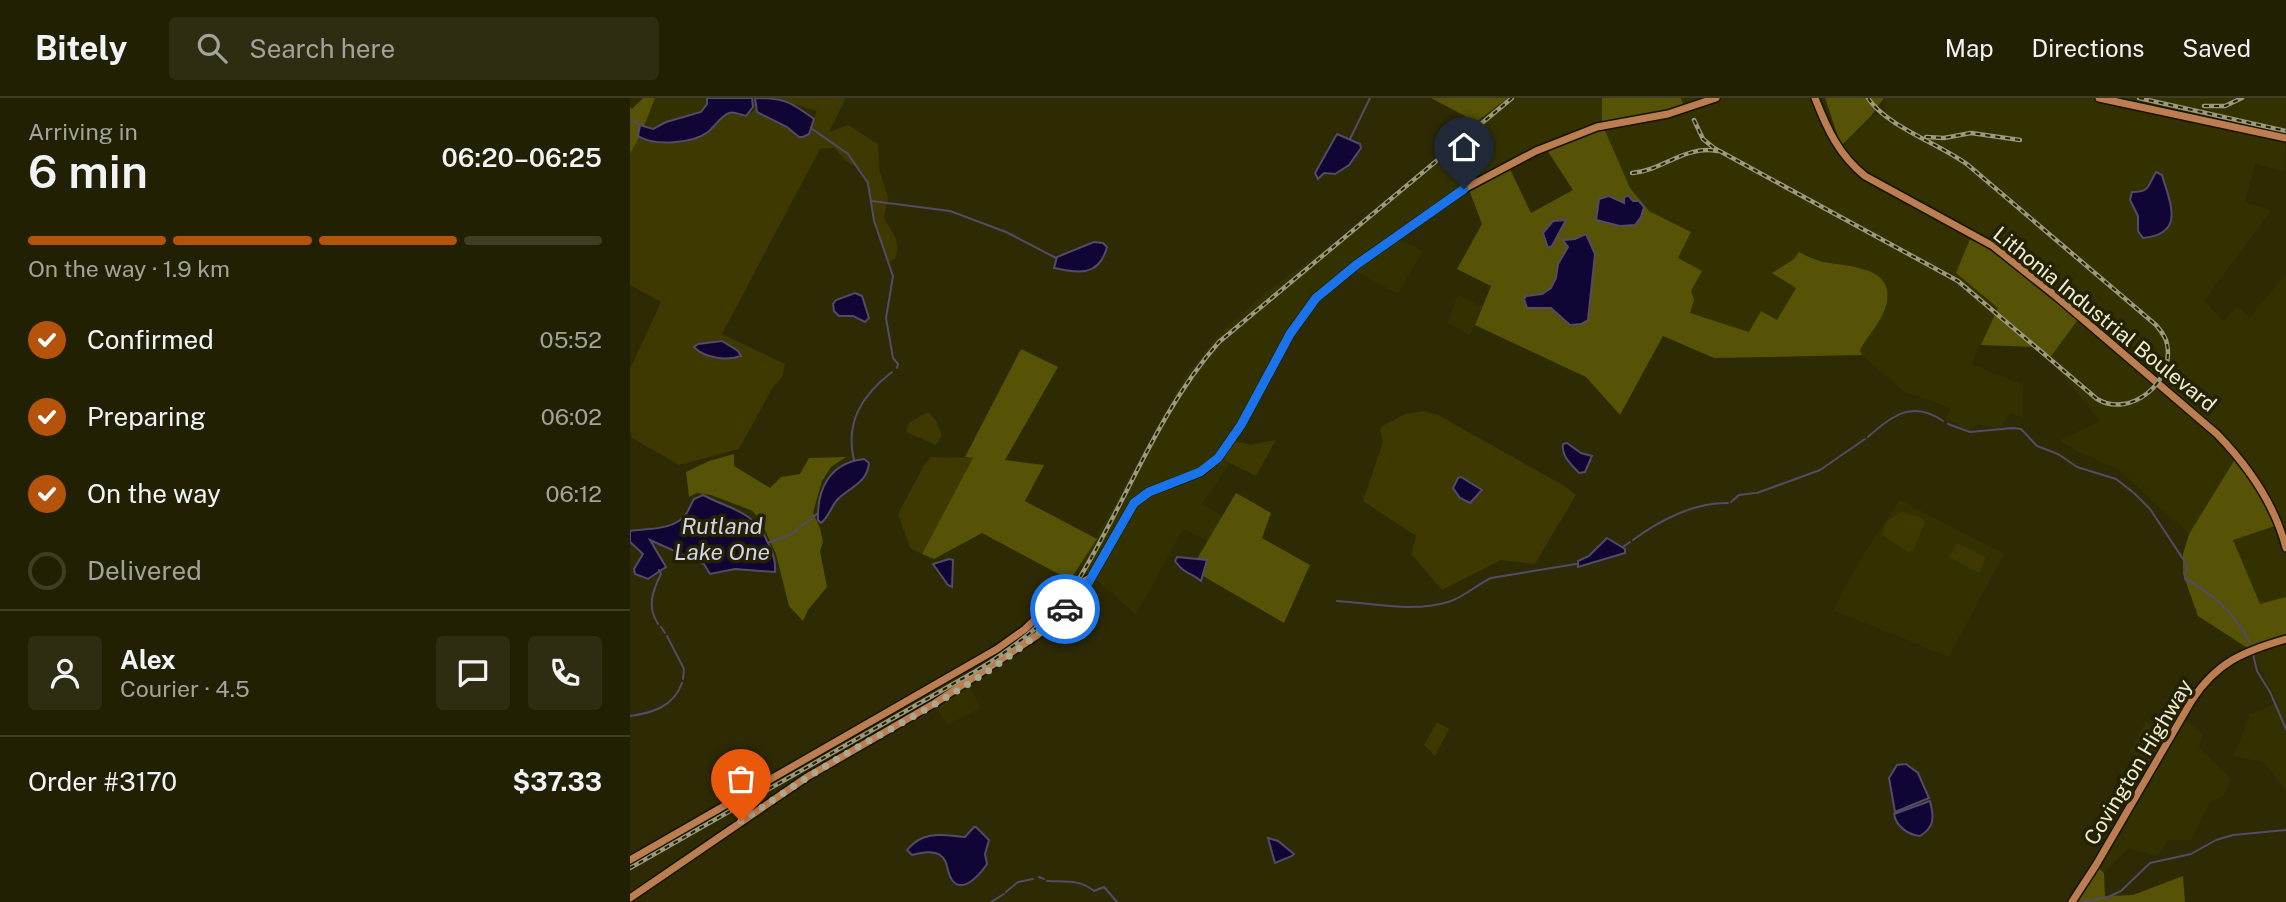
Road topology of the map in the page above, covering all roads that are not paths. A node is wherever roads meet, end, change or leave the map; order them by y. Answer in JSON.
{"nodes":[{"id":1,"x":1716,"y":98,"type":"edge"},
{"id":2,"x":1817,"y":98,"type":"edge"},
{"id":3,"x":2099,"y":98,"type":"edge"},
{"id":4,"x":2286,"y":138,"type":"edge"},
{"id":5,"x":2286,"y":548,"type":"edge"},
{"id":6,"x":1090,"y":578,"type":"junction"},
{"id":7,"x":2286,"y":639,"type":"edge"},
{"id":8,"x":630,"y":860,"type":"edge"},
{"id":9,"x":630,"y":898,"type":"edge"},
{"id":10,"x":2072,"y":902,"type":"edge"}],
"edges":[{"from":1,"to":6,"type":"main road"},
{"from":2,"to":5,"type":"main road","name":"Lithonia Industrial Boulevard"},
{"from":3,"to":4,"type":"main road"},
{"from":6,"to":8,"type":"main road"},
{"from":6,"to":9,"type":"main road"},
{"from":7,"to":10,"type":"main road","name":"Covington Highway"}]}
